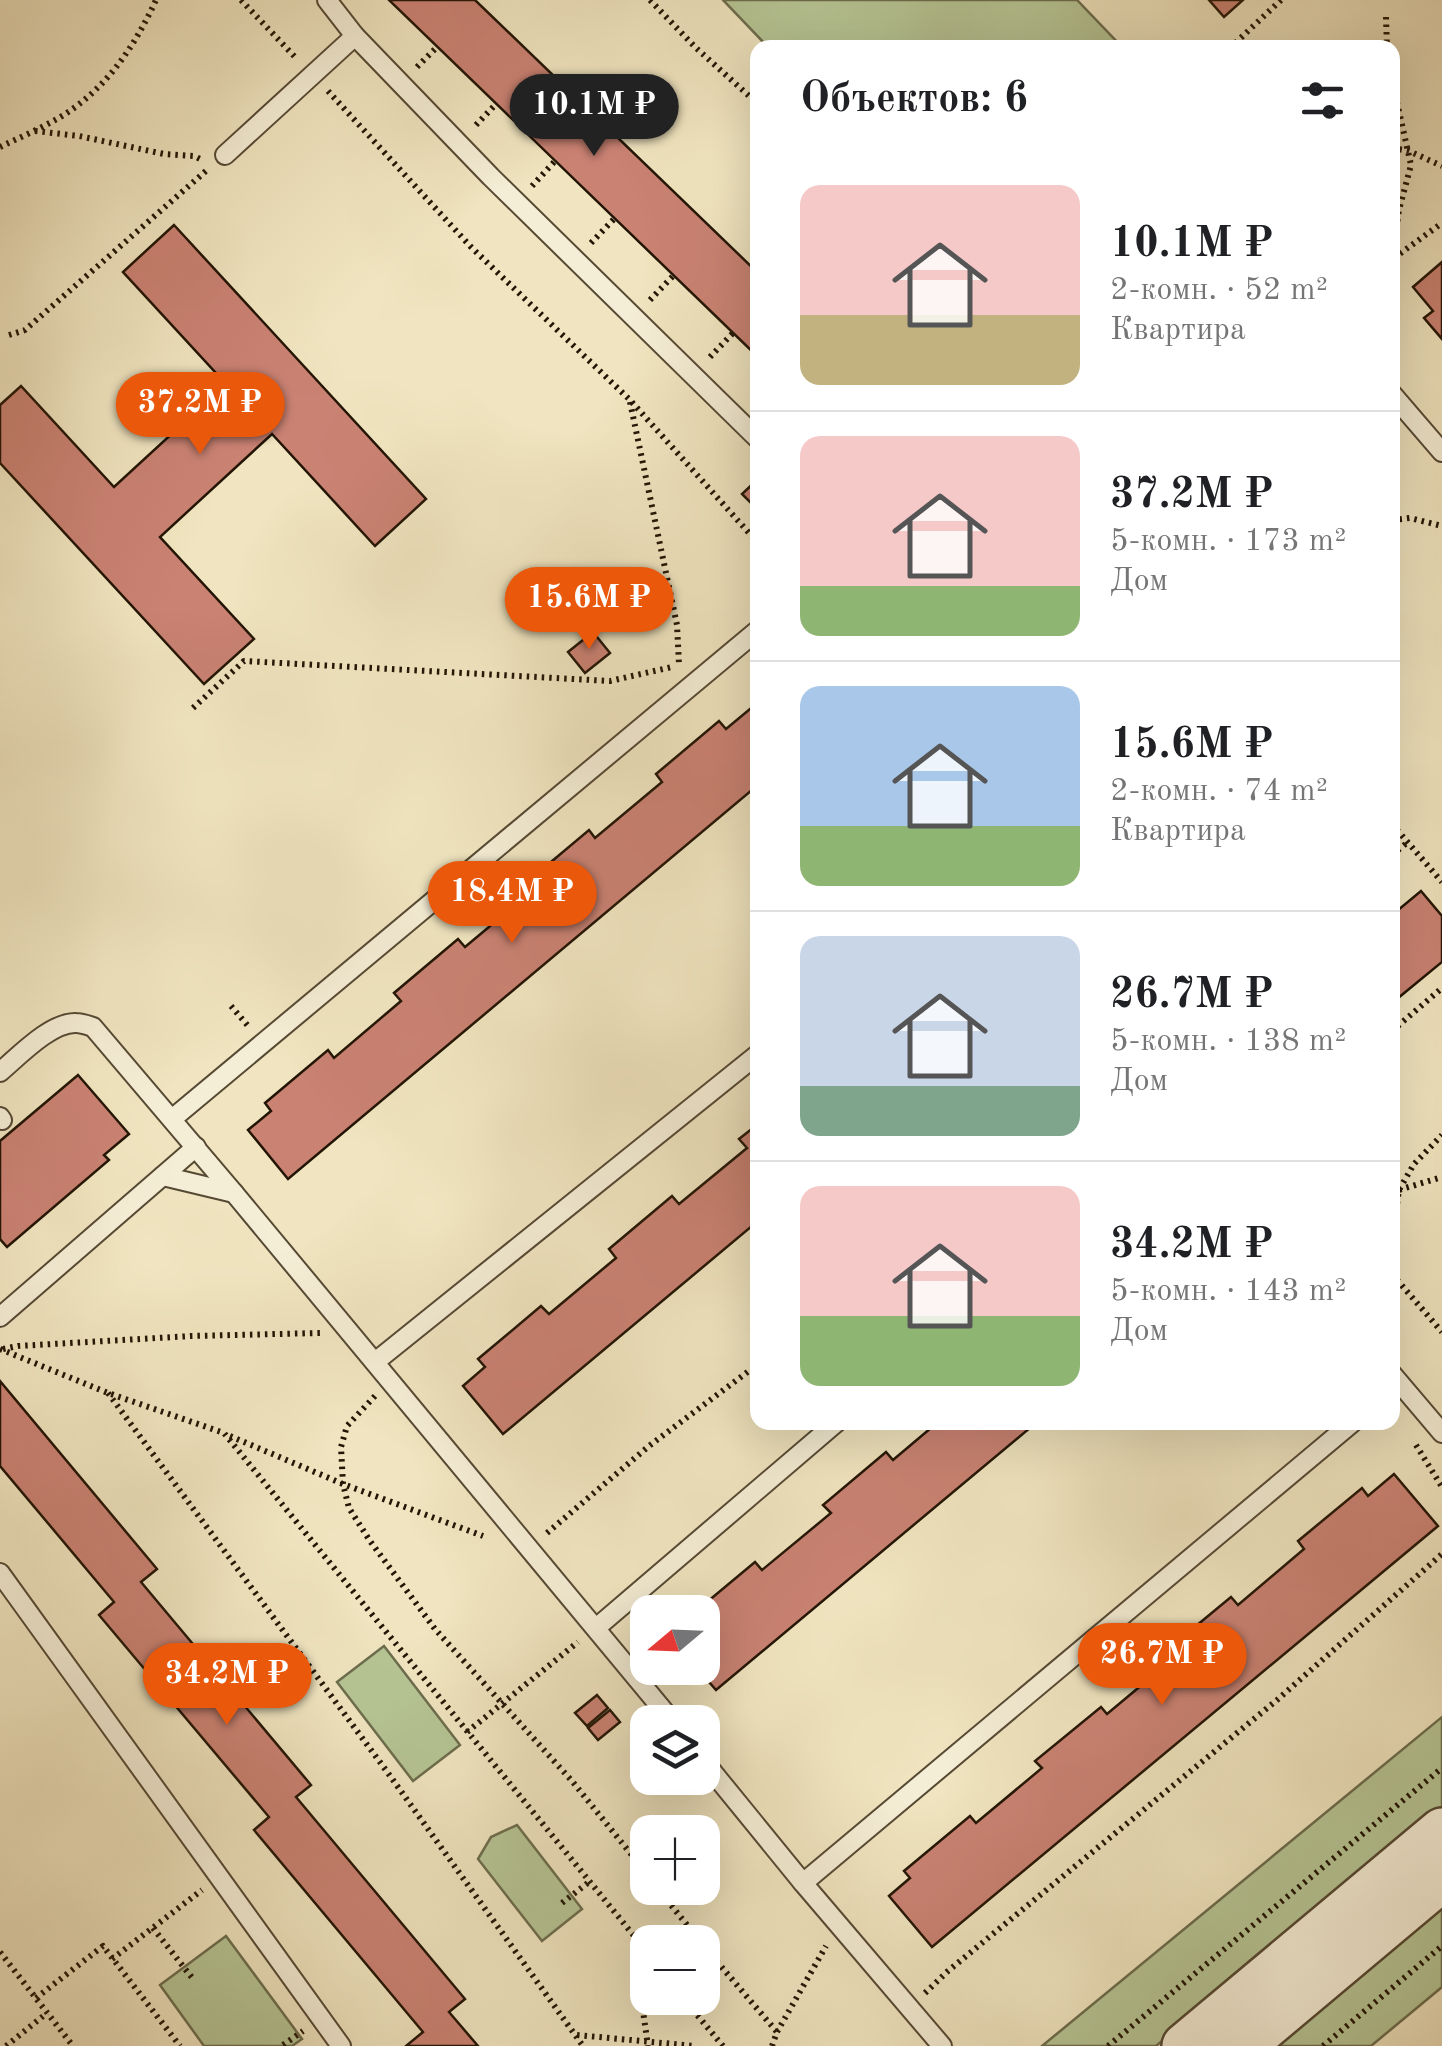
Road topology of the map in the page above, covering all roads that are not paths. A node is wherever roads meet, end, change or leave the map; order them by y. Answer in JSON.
{"nodes":[{"id":1,"x":327,"y":0,"type":"edge"},
{"id":2,"x":356,"y":36,"type":"junction"},
{"id":3,"x":225,"y":155,"type":"dead end"},
{"id":4,"x":1400,"y":403,"type":"edge"},
{"id":5,"x":750,"y":431,"type":"edge"},
{"id":6,"x":1442,"y":452,"type":"edge"},
{"id":7,"x":750,"y":636,"type":"edge"},
{"id":8,"x":750,"y":1060,"type":"edge"},
{"id":9,"x":0,"y":1072,"type":"edge"},
{"id":10,"x":172,"y":1119,"type":"junction"},
{"id":11,"x":196,"y":1148,"type":"junction"},
{"id":12,"x":163,"y":1176,"type":"junction"},
{"id":13,"x":234,"y":1193,"type":"junction"},
{"id":14,"x":2,"y":1309,"type":"edge"},
{"id":15,"x":375,"y":1362,"type":"junction"},
{"id":16,"x":1400,"y":1387,"type":"edge"},
{"id":17,"x":828,"y":1430,"type":"edge"},
{"id":18,"x":1343,"y":1430,"type":"edge"},
{"id":19,"x":1442,"y":1433,"type":"edge"},
{"id":20,"x":0,"y":1573,"type":"edge"},
{"id":21,"x":596,"y":1628,"type":"junction"},
{"id":22,"x":659,"y":1705,"type":"edge"},
{"id":23,"x":720,"y":1780,"type":"edge"},
{"id":24,"x":1442,"y":1830,"type":"edge"},
{"id":25,"x":1442,"y":1878,"type":"edge"},
{"id":26,"x":803,"y":1883,"type":"junction"},
{"id":27,"x":341,"y":2046,"type":"edge"},
{"id":28,"x":942,"y":2046,"type":"edge"},
{"id":29,"x":1185,"y":2046,"type":"edge"},
{"id":30,"x":1242,"y":2046,"type":"edge"}],
"edges":[{"from":1,"to":2,"type":"lane"},
{"from":2,"to":3,"type":"lane"},
{"from":2,"to":5,"type":"lane"},
{"from":4,"to":6,"type":"lane"},
{"from":7,"to":10,"type":"lane"},
{"from":8,"to":15,"type":"lane"},
{"from":9,"to":10,"type":"lane"},
{"from":10,"to":11,"type":"lane"},
{"from":11,"to":12,"type":"lane"},
{"from":11,"to":13,"type":"lane"},
{"from":12,"to":13,"type":"lane"},
{"from":12,"to":14,"type":"lane"},
{"from":13,"to":15,"type":"lane"},
{"from":15,"to":21,"type":"lane"},
{"from":16,"to":19,"type":"lane"},
{"from":17,"to":21,"type":"lane"},
{"from":18,"to":26,"type":"lane"},
{"from":20,"to":27,"type":"lane"},
{"from":21,"to":22,"type":"lane"},
{"from":23,"to":26,"type":"lane"},
{"from":24,"to":29,"type":"street"},
{"from":25,"to":30,"type":"street"},
{"from":26,"to":28,"type":"lane"}]}
